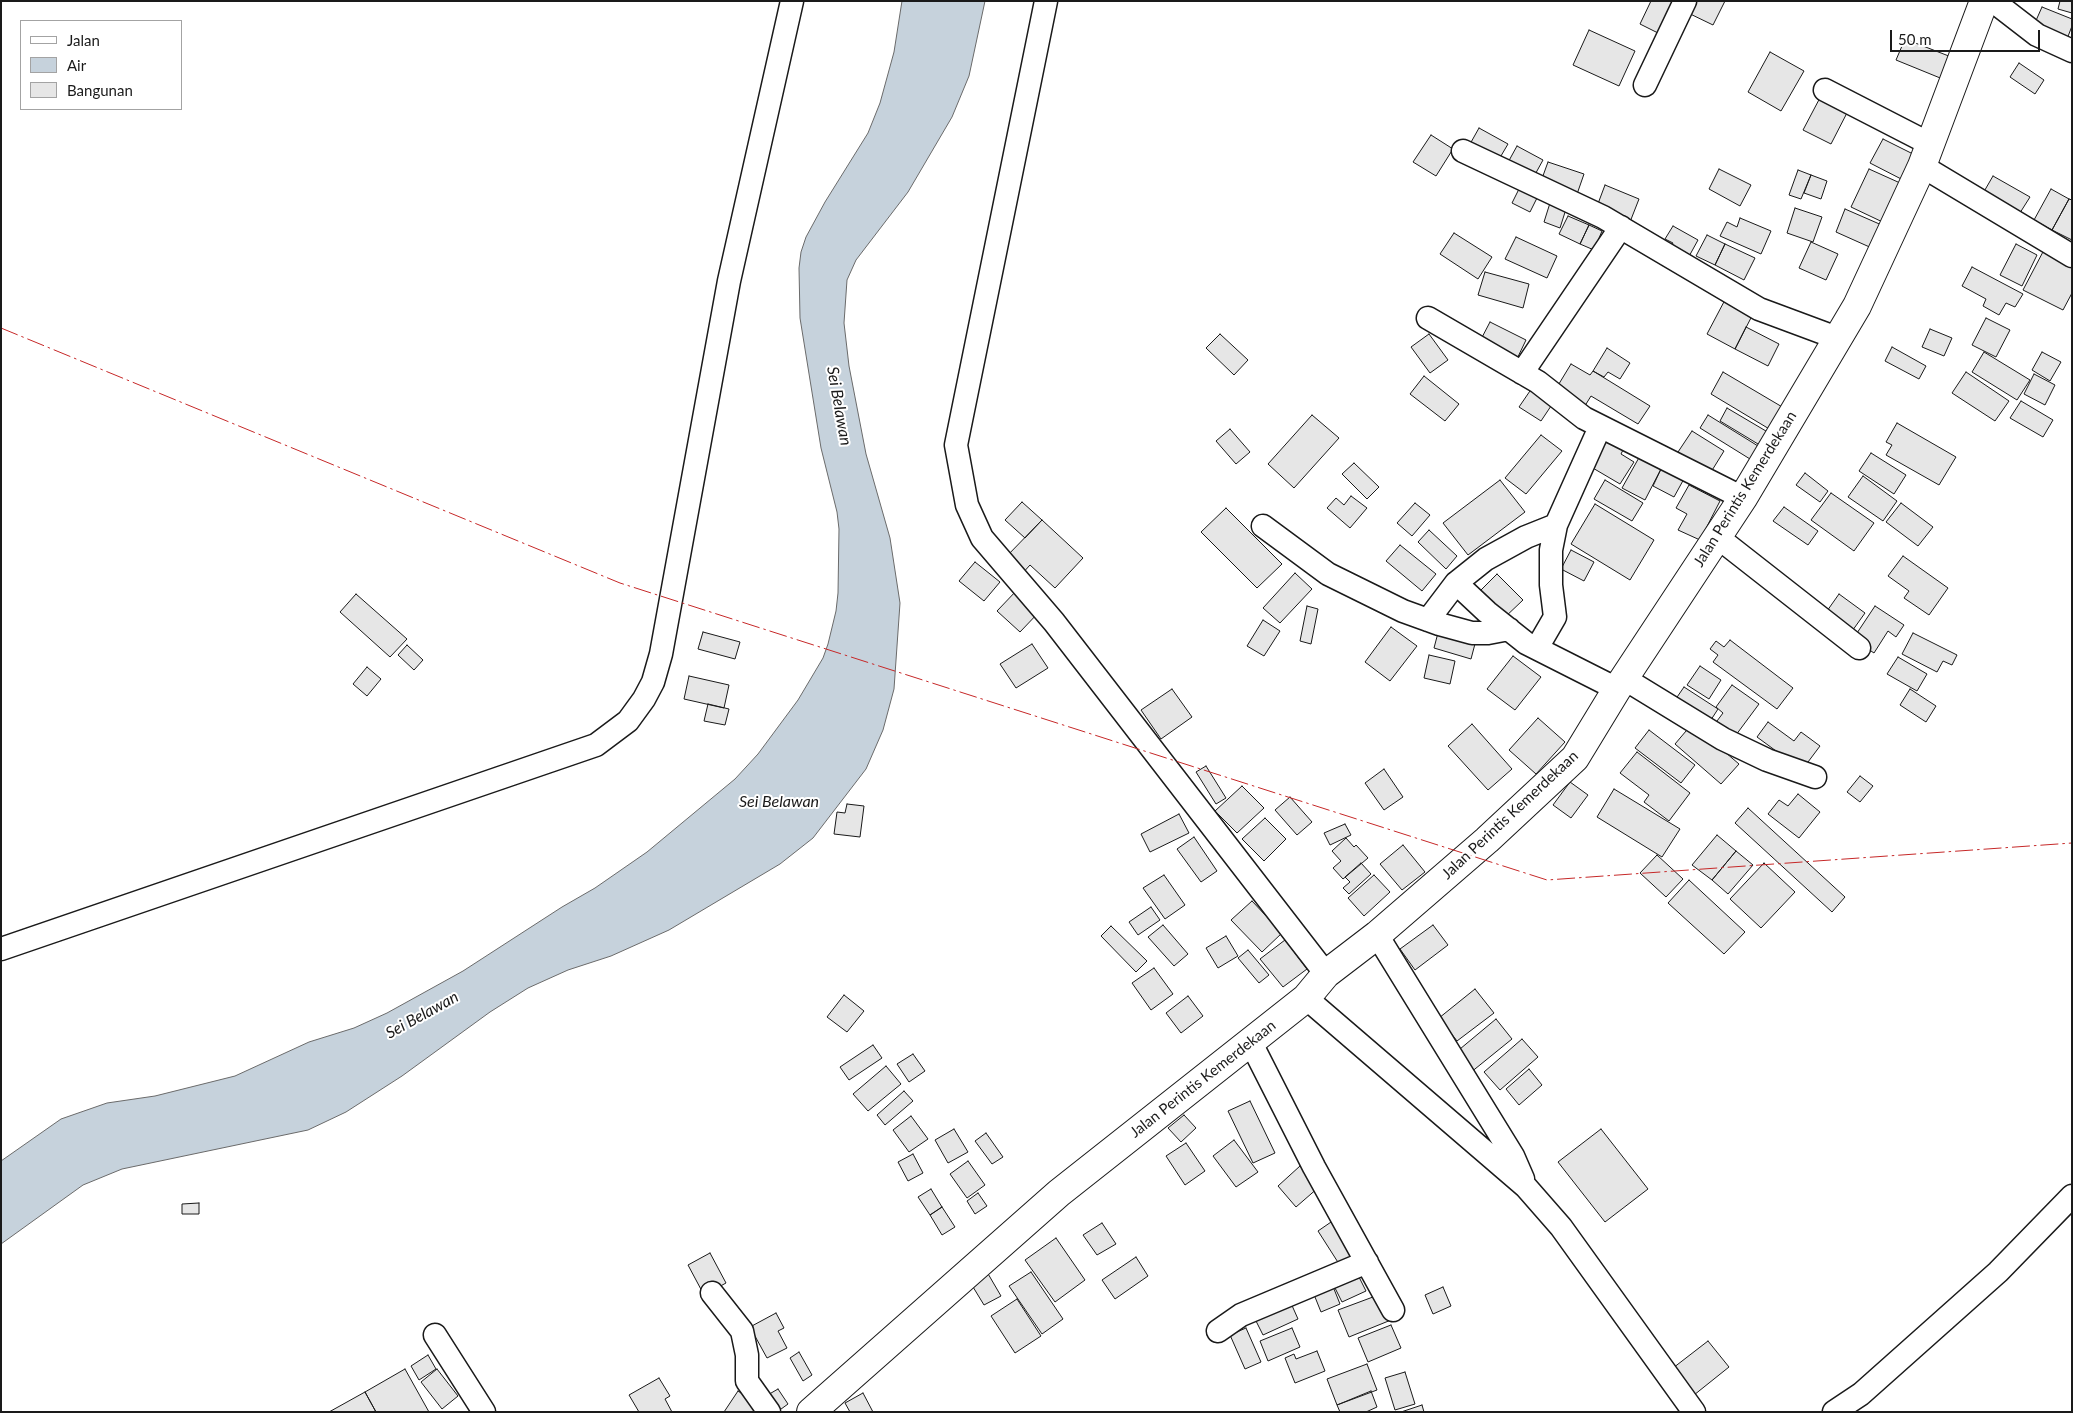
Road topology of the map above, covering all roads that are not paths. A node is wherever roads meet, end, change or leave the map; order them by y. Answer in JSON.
{"nodes":[{"id":1,"x":792,"y":1,"type":"edge"},
{"id":2,"x":1046,"y":1,"type":"edge"},
{"id":3,"x":1685,"y":1,"type":"edge"},
{"id":4,"x":1984,"y":1,"type":"edge"},
{"id":5,"x":1993,"y":1,"type":"edge"},
{"id":6,"x":2072,"y":51,"type":"edge"},
{"id":7,"x":1645,"y":85,"type":"dead end"},
{"id":8,"x":1825,"y":90,"type":"dead end"},
{"id":9,"x":1463,"y":151,"type":"dead end"},
{"id":10,"x":1926,"y":155,"type":"junction"},
{"id":11,"x":1621,"y":226,"type":"junction"},
{"id":12,"x":2072,"y":256,"type":"edge"},
{"id":13,"x":1428,"y":318,"type":"dead end"},
{"id":14,"x":1837,"y":338,"type":"junction"},
{"id":15,"x":1522,"y":373,"type":"junction"},
{"id":16,"x":1600,"y":427,"type":"junction"},
{"id":17,"x":1743,"y":498,"type":"junction"},
{"id":18,"x":1556,"y":525,"type":"junction"},
{"id":19,"x":1263,"y":526,"type":"dead end"},
{"id":20,"x":1716,"y":536,"type":"junction"},
{"id":21,"x":1456,"y":583,"type":"junction"},
{"id":22,"x":1428,"y":620,"type":"junction"},
{"id":23,"x":1509,"y":629,"type":"junction"},
{"id":24,"x":1537,"y":648,"type":"junction"},
{"id":25,"x":1860,"y":648,"type":"dead end"},
{"id":26,"x":1621,"y":684,"type":"junction"},
{"id":27,"x":1815,"y":777,"type":"dead end"},
{"id":28,"x":1377,"y":935,"type":"junction"},
{"id":29,"x":1,"y":949,"type":"edge"},
{"id":30,"x":1326,"y":974,"type":"junction"},
{"id":31,"x":1306,"y":998,"type":"junction"},
{"id":32,"x":1250,"y":1041,"type":"junction"},
{"id":33,"x":1526,"y":1187,"type":"junction"},
{"id":34,"x":2072,"y":1196,"type":"edge"},
{"id":35,"x":1367,"y":1262,"type":"junction"},
{"id":36,"x":712,"y":1293,"type":"dead end"},
{"id":37,"x":1393,"y":1310,"type":"dead end"},
{"id":38,"x":1218,"y":1331,"type":"dead end"},
{"id":39,"x":435,"y":1335,"type":"dead end"},
{"id":40,"x":484,"y":1412,"type":"edge"},
{"id":41,"x":769,"y":1412,"type":"edge"},
{"id":42,"x":811,"y":1412,"type":"edge"},
{"id":43,"x":1694,"y":1412,"type":"edge"},
{"id":44,"x":1834,"y":1412,"type":"edge"}],
"edges":[{"from":1,"to":29,"type":"street"},
{"from":2,"to":30,"type":"street"},
{"from":3,"to":7,"type":"street"},
{"from":4,"to":10,"type":"main road","name":"Jalan Perintis Kemerdekaan"},
{"from":5,"to":6,"type":"street"},
{"from":8,"to":10,"type":"street"},
{"from":9,"to":11,"type":"street"},
{"from":10,"to":12,"type":"street"},
{"from":10,"to":14,"type":"main road","name":"Jalan Perintis Kemerdekaan"},
{"from":11,"to":14,"type":"street"},
{"from":11,"to":15,"type":"street"},
{"from":13,"to":15,"type":"street"},
{"from":14,"to":17,"type":"main road","name":"Jalan Perintis Kemerdekaan"},
{"from":15,"to":16,"type":"street"},
{"from":16,"to":17,"type":"street"},
{"from":16,"to":18,"type":"street"},
{"from":17,"to":20,"type":"main road","name":"Jalan Perintis Kemerdekaan"},
{"from":18,"to":21,"type":"street"},
{"from":18,"to":24,"type":"street"},
{"from":19,"to":22,"type":"street"},
{"from":20,"to":25,"type":"street"},
{"from":20,"to":26,"type":"main road","name":"Jalan Perintis Kemerdekaan"},
{"from":21,"to":22,"type":"street"},
{"from":21,"to":23,"type":"street"},
{"from":22,"to":23,"type":"street"},
{"from":23,"to":24,"type":"street"},
{"from":24,"to":26,"type":"street"},
{"from":26,"to":27,"type":"street"},
{"from":26,"to":28,"type":"main road","name":"Jalan Perintis Kemerdekaan"},
{"from":28,"to":30,"type":"main road","name":"Jalan Perintis Kemerdekaan"},
{"from":28,"to":33,"type":"street"},
{"from":30,"to":31,"type":"main road","name":"Jalan Perintis Kemerdekaan"},
{"from":31,"to":32,"type":"main road","name":"Jalan Perintis Kemerdekaan"},
{"from":31,"to":33,"type":"street"},
{"from":32,"to":35,"type":"street"},
{"from":32,"to":42,"type":"main road","name":"Jalan Perintis Kemerdekaan"},
{"from":33,"to":43,"type":"street"},
{"from":34,"to":44,"type":"street"},
{"from":35,"to":37,"type":"street"},
{"from":35,"to":38,"type":"street"},
{"from":36,"to":41,"type":"street"},
{"from":39,"to":40,"type":"street"}]}
